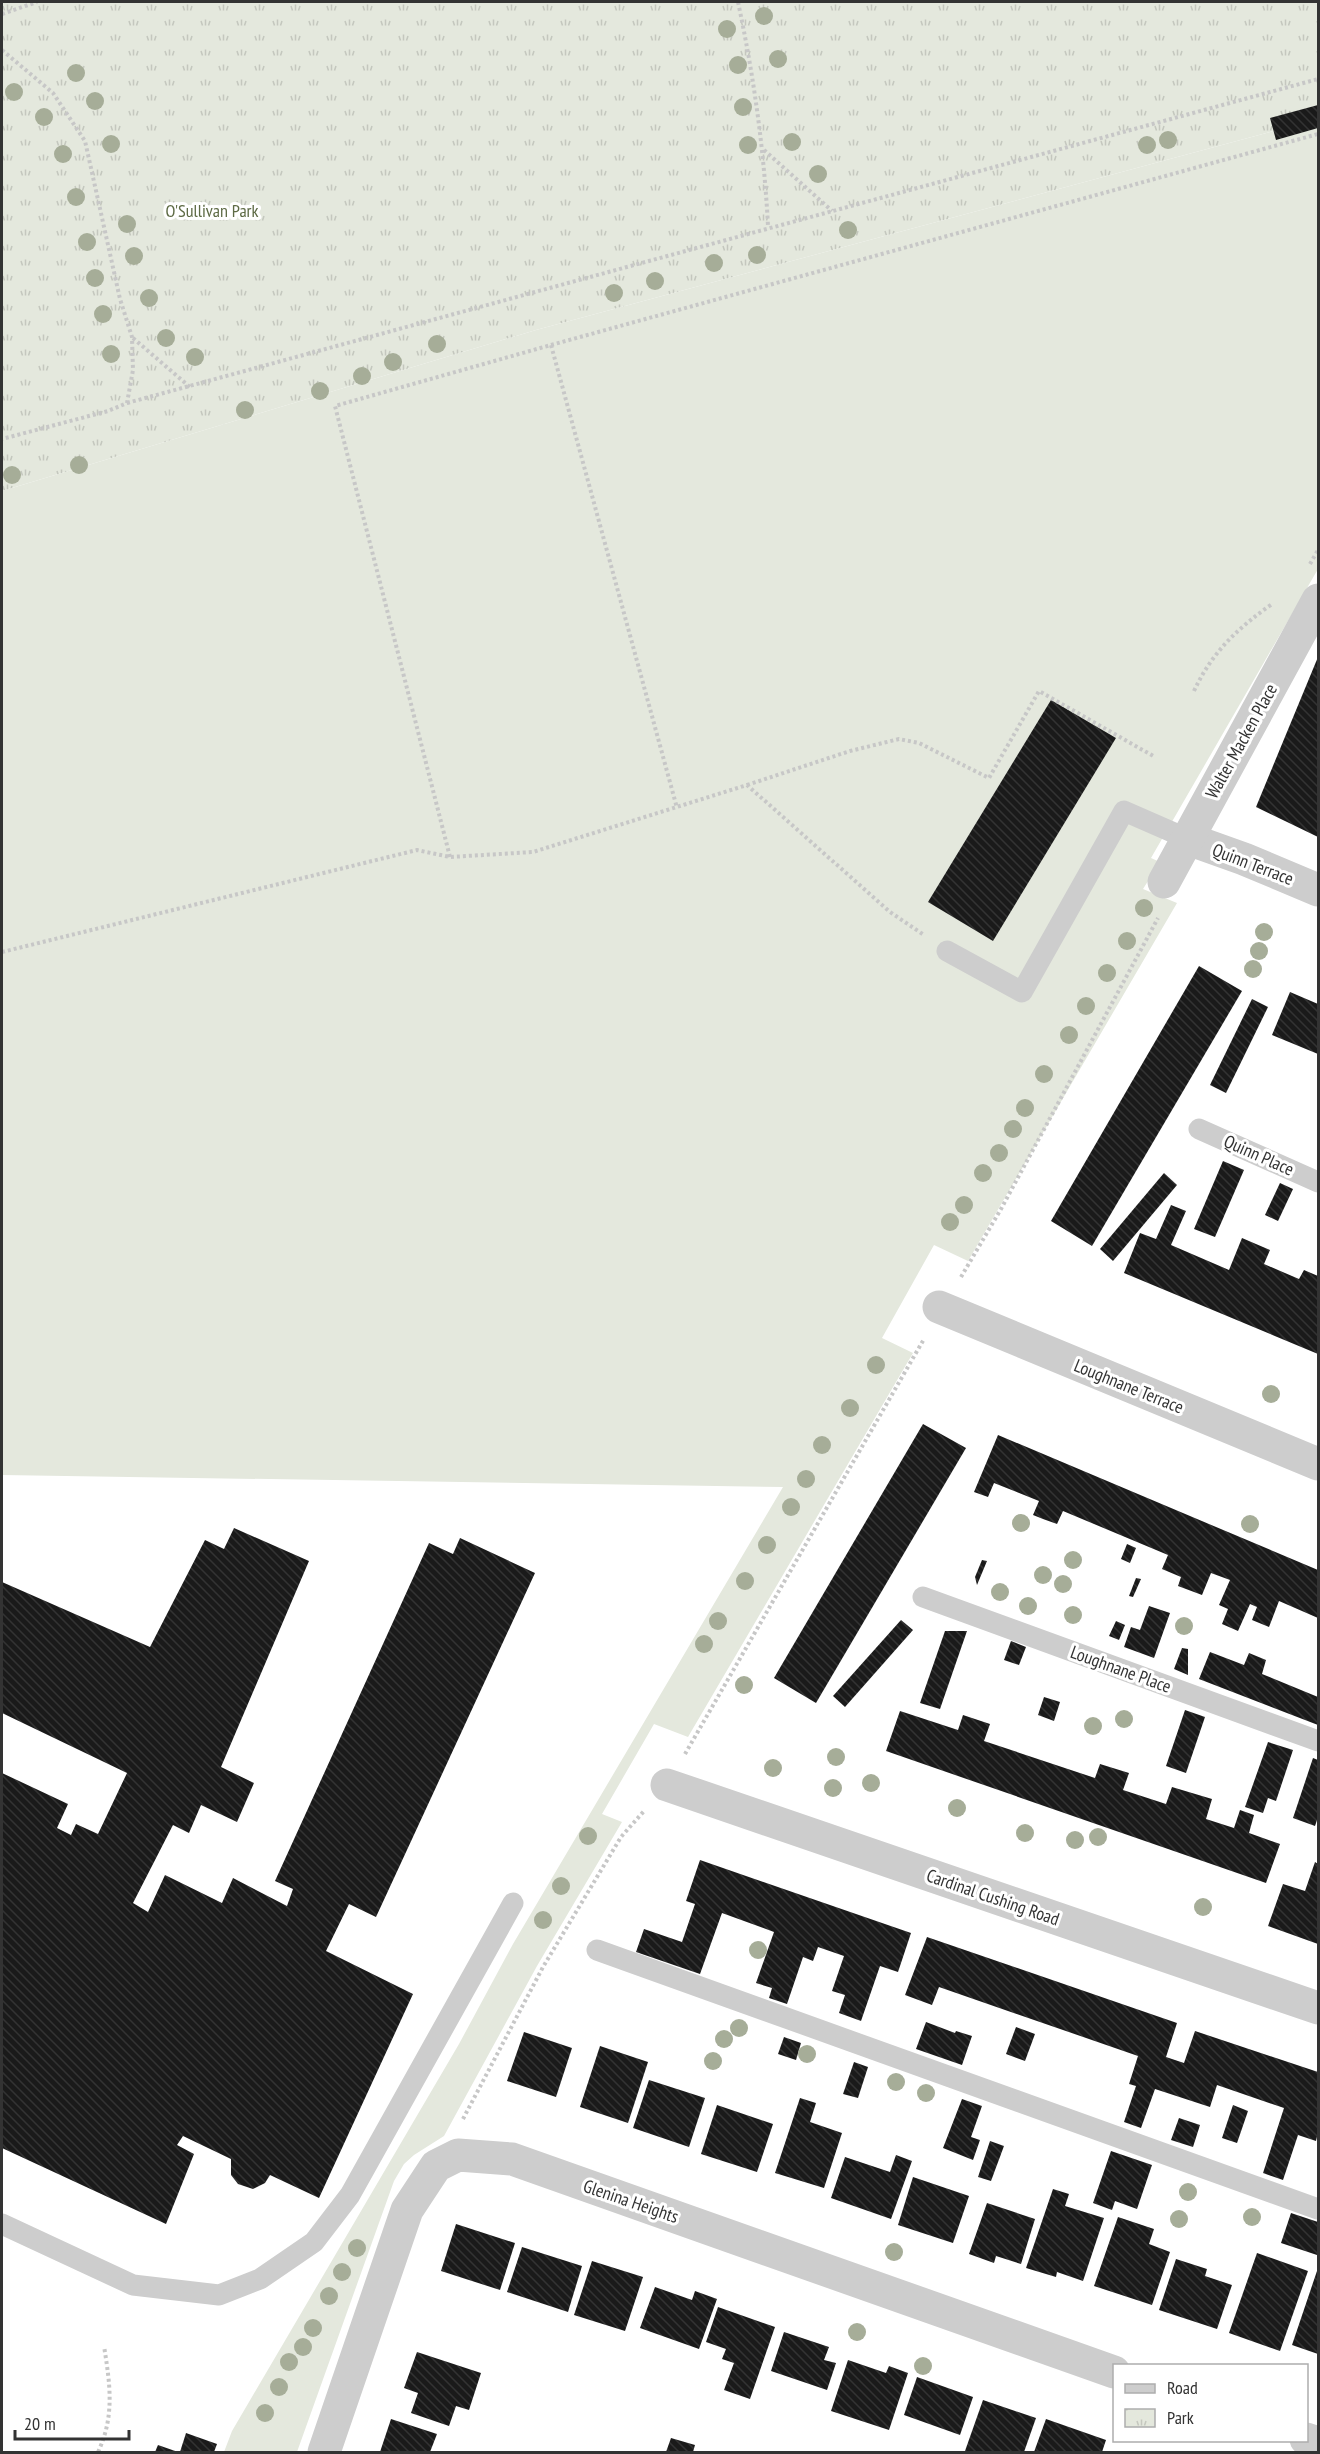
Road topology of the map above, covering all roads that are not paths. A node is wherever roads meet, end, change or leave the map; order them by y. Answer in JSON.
{"nodes":[{"id":1,"x":1318,"y":600,"type":"edge"},
{"id":2,"x":1188,"y":839,"type":"junction"},
{"id":3,"x":1164,"y":882,"type":"road end"},
{"id":4,"x":1318,"y":890,"type":"edge"},
{"id":5,"x":947,"y":951,"type":"road end"},
{"id":6,"x":1198,"y":1129,"type":"dead end"},
{"id":7,"x":1318,"y":1182,"type":"edge"},
{"id":8,"x":939,"y":1307,"type":"road end"},
{"id":9,"x":1318,"y":1464,"type":"edge"},
{"id":10,"x":923,"y":1597,"type":"dead end"},
{"id":11,"x":1318,"y":1742,"type":"edge"},
{"id":12,"x":667,"y":1785,"type":"road end"},
{"id":13,"x":513,"y":1903,"type":"dead end"},
{"id":14,"x":597,"y":1950,"type":"dead end"},
{"id":15,"x":1318,"y":2008,"type":"edge"},
{"id":16,"x":1318,"y":2209,"type":"edge"},
{"id":17,"x":2,"y":2224,"type":"edge"},
{"id":18,"x":1113,"y":2372,"type":"edge"},
{"id":19,"x":324,"y":2452,"type":"edge"}],
"edges":[{"from":1,"to":2,"type":"street","name":"Walter Macken Place"},
{"from":2,"to":3,"type":"street","name":"Walter Macken Place"},
{"from":2,"to":4,"type":"street","name":"Quinn Terrace"},
{"from":2,"to":5,"type":"lane"},
{"from":6,"to":7,"type":"lane","name":"Quinn Place"},
{"from":8,"to":9,"type":"street","name":"Loughnane Terrace"},
{"from":10,"to":11,"type":"lane","name":"Loughnane Place"},
{"from":12,"to":15,"type":"street","name":"Cardinal Cushing Road"},
{"from":13,"to":17,"type":"lane"},
{"from":14,"to":16,"type":"lane"},
{"from":18,"to":19,"type":"street","name":"Glenina Heights"}]}
